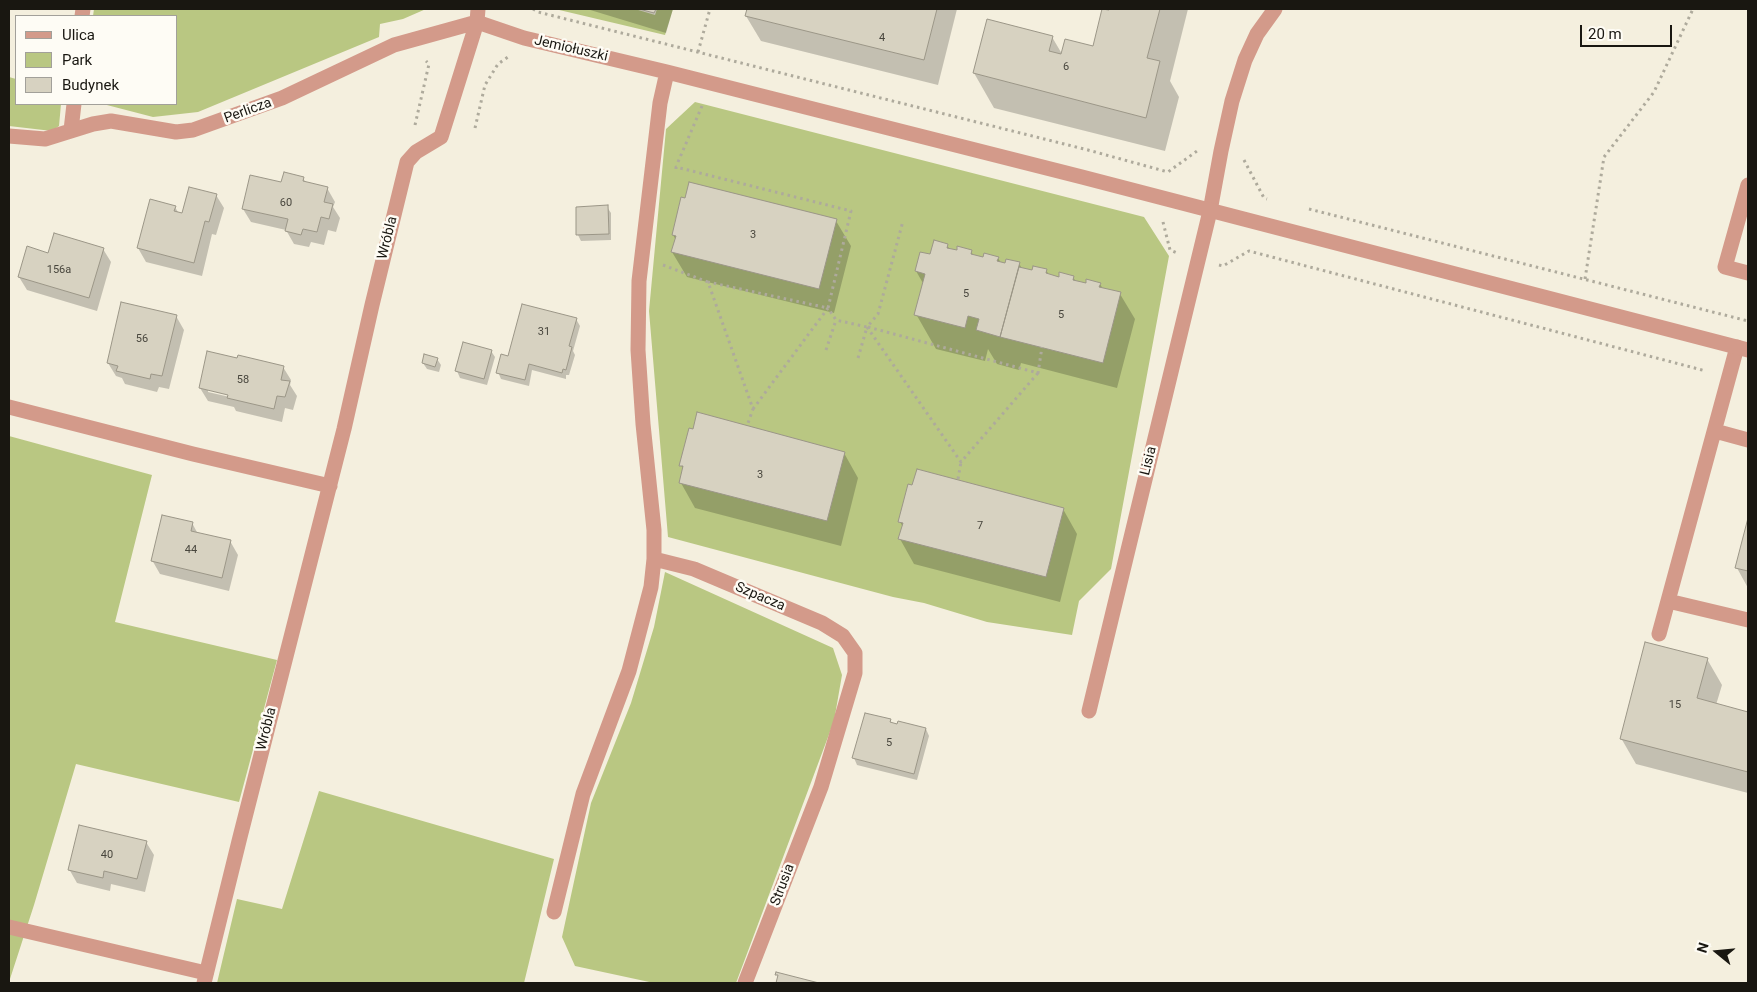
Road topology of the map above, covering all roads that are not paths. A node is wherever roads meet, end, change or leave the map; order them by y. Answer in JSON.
{"nodes":[{"id":1,"x":1275,"y":9,"type":"edge"},
{"id":2,"x":477,"y":15,"type":"edge"},
{"id":3,"x":667,"y":72,"type":"junction"},
{"id":4,"x":74,"y":105,"type":"edge"},
{"id":5,"x":72,"y":130,"type":"junction"},
{"id":6,"x":9,"y":136,"type":"edge"},
{"id":7,"x":1748,"y":185,"type":"edge"},
{"id":8,"x":1210,"y":211,"type":"junction"},
{"id":9,"x":1748,"y":273,"type":"edge"},
{"id":10,"x":1743,"y":348,"type":"edge"},
{"id":11,"x":9,"y":407,"type":"edge"},
{"id":12,"x":1715,"y":431,"type":"junction"},
{"id":13,"x":1748,"y":440,"type":"edge"},
{"id":14,"x":330,"y":486,"type":"junction"},
{"id":15,"x":654,"y":559,"type":"junction"},
{"id":16,"x":1668,"y":601,"type":"junction"},
{"id":17,"x":1748,"y":620,"type":"edge"},
{"id":18,"x":1659,"y":634,"type":"dead end"},
{"id":19,"x":855,"y":653,"type":"joint"},
{"id":20,"x":1089,"y":711,"type":"dead end"},
{"id":21,"x":554,"y":912,"type":"dead end"},
{"id":22,"x":9,"y":927,"type":"edge"},
{"id":23,"x":205,"y":978,"type":"edge"},
{"id":24,"x":744,"y":983,"type":"edge"}],
"edges":[{"from":1,"to":8,"type":"street","name":"Lisia"},
{"from":2,"to":3,"type":"street","name":"Jemiołuszki"},
{"from":2,"to":5,"type":"street","name":"Perlicza"},
{"from":2,"to":14,"type":"street","name":"Wróbla"},
{"from":3,"to":8,"type":"street","name":"Jemiołuszki"},
{"from":3,"to":15,"type":"street"},
{"from":4,"to":5,"type":"street"},
{"from":5,"to":6,"type":"street","name":"Perlicza"},
{"from":7,"to":9,"type":"street"},
{"from":8,"to":10,"type":"street","name":"Jemiołuszki"},
{"from":8,"to":20,"type":"street","name":"Lisia"},
{"from":10,"to":12,"type":"street"},
{"from":11,"to":14,"type":"street"},
{"from":12,"to":13,"type":"street"},
{"from":12,"to":16,"type":"street"},
{"from":14,"to":23,"type":"street","name":"Wróbla"},
{"from":15,"to":19,"type":"street","name":"Szpacza"},
{"from":15,"to":21,"type":"street"},
{"from":16,"to":17,"type":"street"},
{"from":16,"to":18,"type":"street"},
{"from":19,"to":24,"type":"street","name":"Strusia"},
{"from":22,"to":23,"type":"street","name":"Wróbla"}]}
